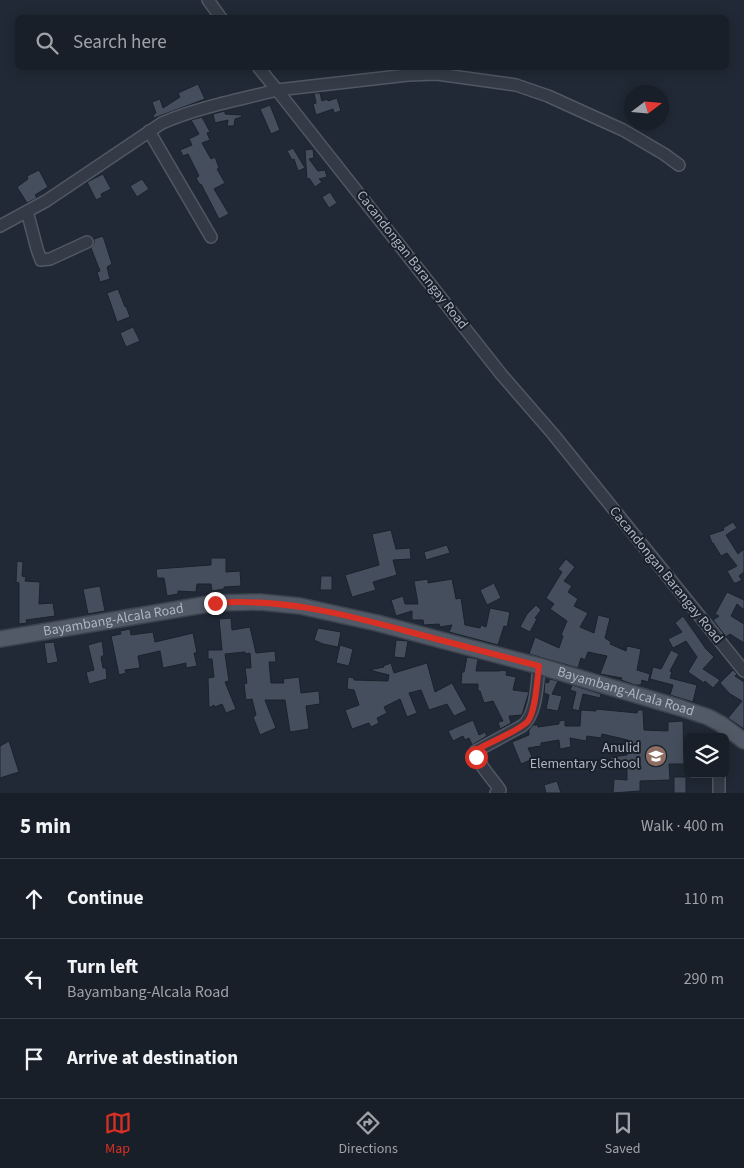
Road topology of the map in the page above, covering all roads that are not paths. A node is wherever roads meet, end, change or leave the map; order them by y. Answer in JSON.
{"nodes":[{"id":1,"x":208,"y":0,"type":"edge"},
{"id":2,"x":219,"y":15,"type":"edge"},
{"id":3,"x":262,"y":70,"type":"edge"},
{"id":4,"x":277,"y":90,"type":"junction"},
{"id":5,"x":149,"y":131,"type":"junction"},
{"id":6,"x":679,"y":165,"type":"dead end"},
{"id":7,"x":27,"y":211,"type":"junction"},
{"id":8,"x":0,"y":226,"type":"edge"},
{"id":9,"x":211,"y":238,"type":"dead end"},
{"id":10,"x":86,"y":242,"type":"dead end"},
{"id":11,"x":0,"y":639,"type":"edge"},
{"id":12,"x":539,"y":666,"type":"junction"},
{"id":13,"x":744,"y":672,"type":"edge"},
{"id":14,"x":721,"y":730,"type":"edge"},
{"id":15,"x":744,"y":741,"type":"edge"},
{"id":16,"x":719,"y":778,"type":"edge"},
{"id":17,"x":499,"y":792,"type":"edge"},
{"id":18,"x":719,"y":793,"type":"edge"}],
"edges":[{"from":1,"to":2,"type":"street"},
{"from":3,"to":4,"type":"street","name":"Cacandongan Barangay Road"},
{"from":4,"to":5,"type":"street"},
{"from":4,"to":6,"type":"street"},
{"from":4,"to":13,"type":"street","name":"Cacandongan Barangay Road"},
{"from":5,"to":7,"type":"street"},
{"from":5,"to":9,"type":"street"},
{"from":7,"to":8,"type":"street"},
{"from":7,"to":10,"type":"street"},
{"from":11,"to":12,"type":"main road","name":"Bayambang-Alcala Road"},
{"from":12,"to":14,"type":"main road","name":"Bayambang-Alcala Road"},
{"from":12,"to":17,"type":"street"},
{"from":14,"to":15,"type":"main road","name":"Bayambang-Alcala Road"},
{"from":16,"to":18,"type":"street"}]}
